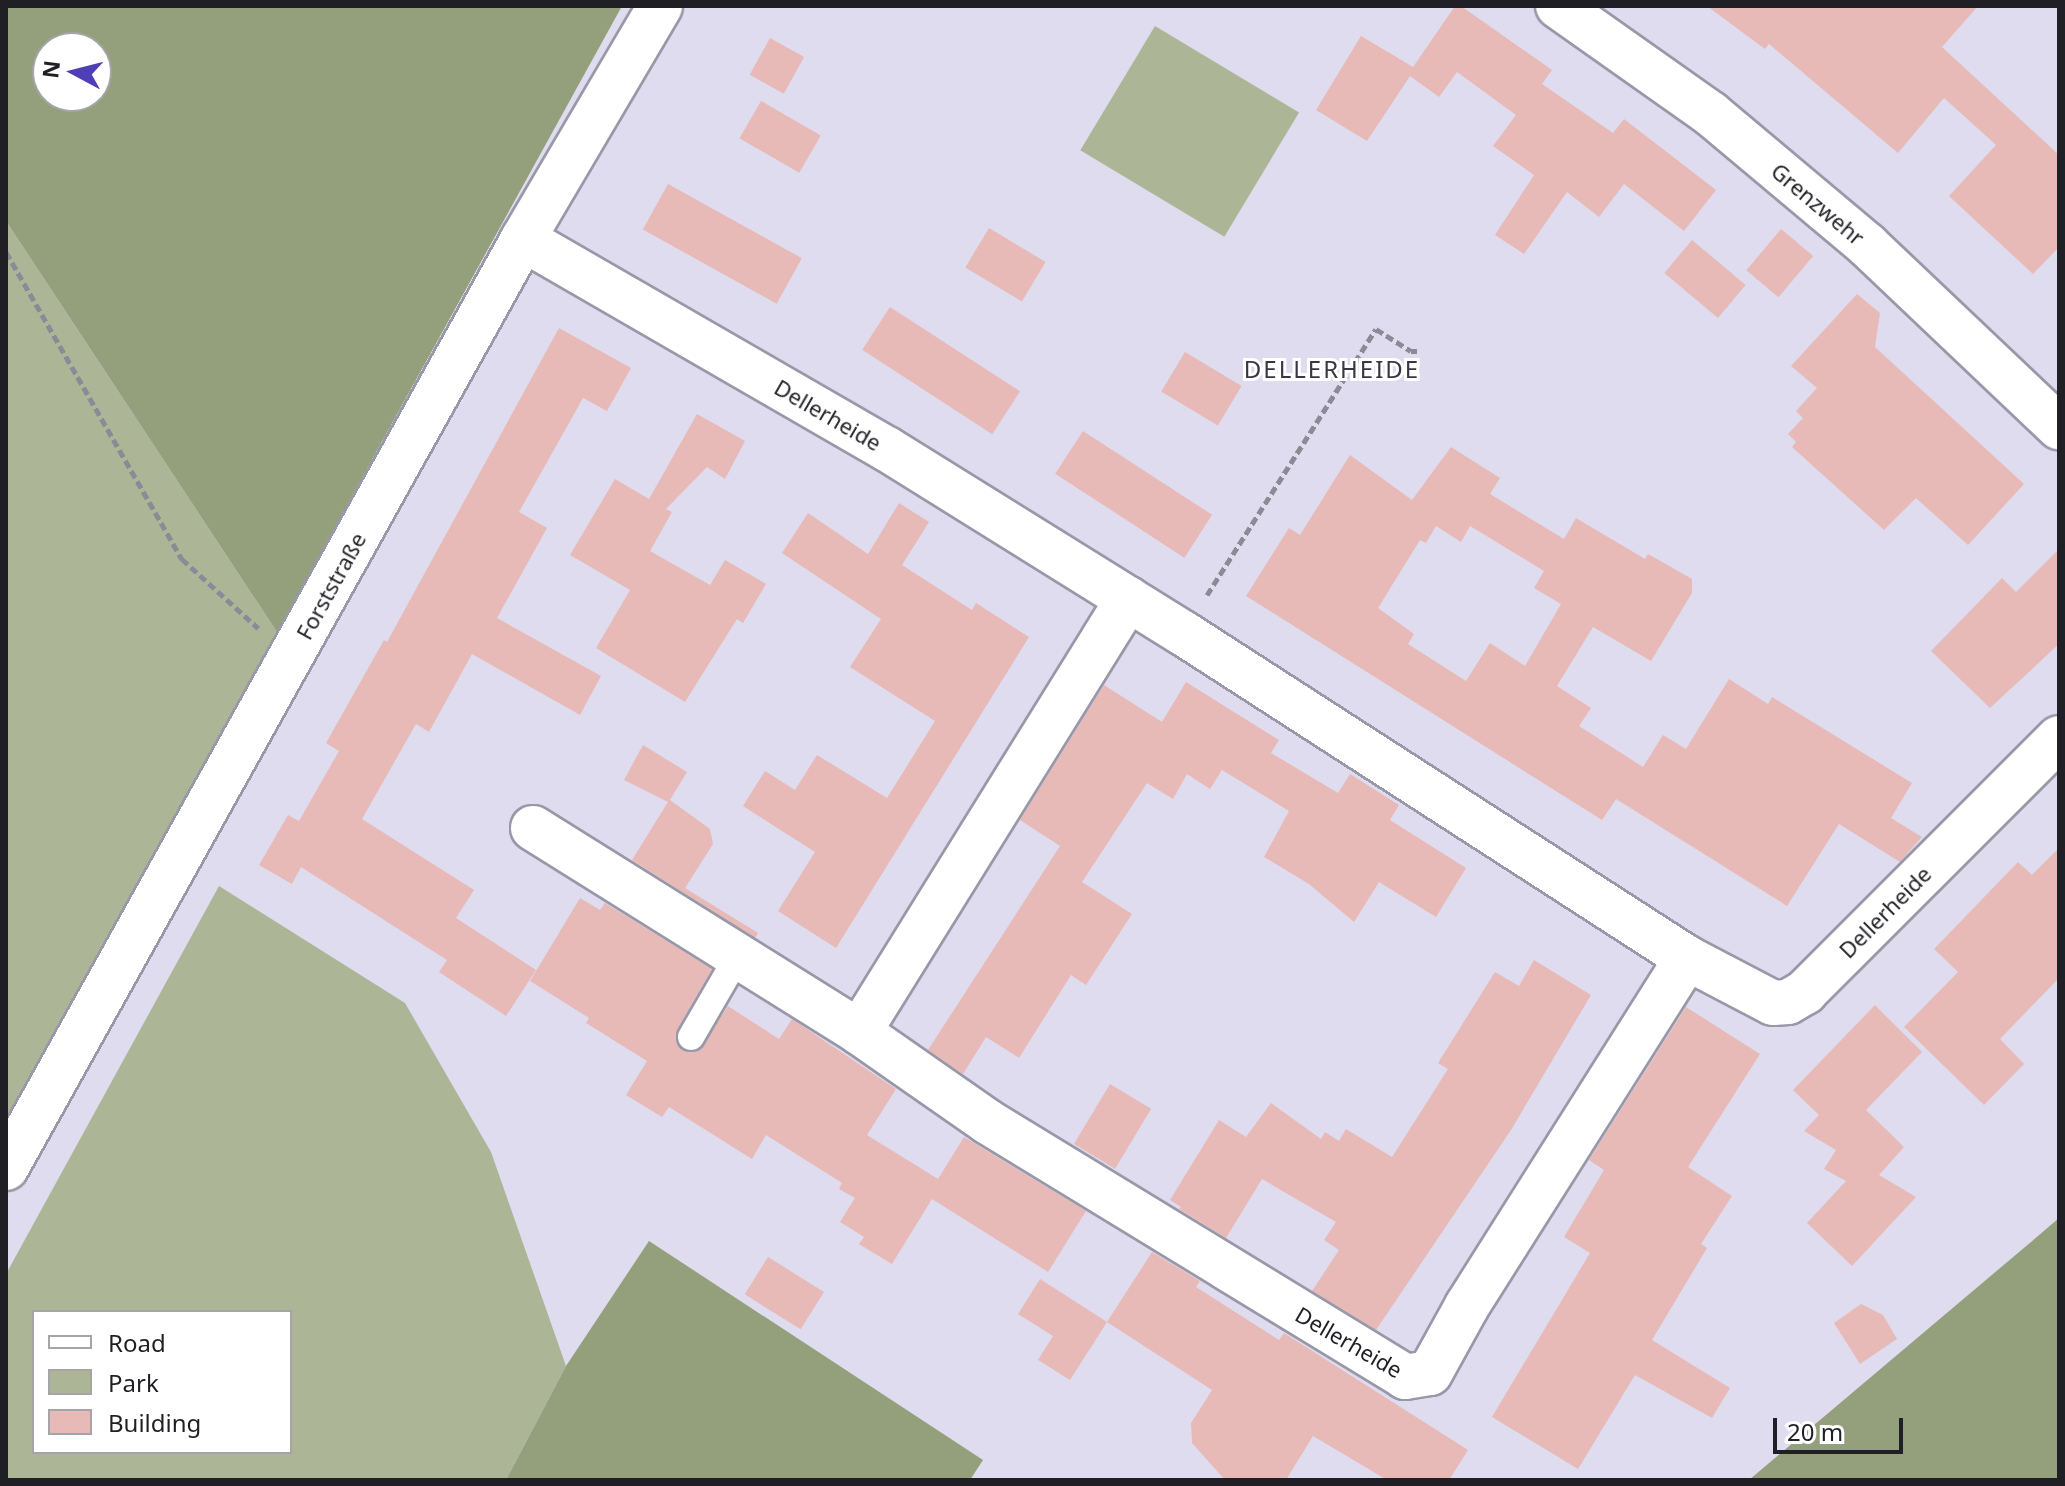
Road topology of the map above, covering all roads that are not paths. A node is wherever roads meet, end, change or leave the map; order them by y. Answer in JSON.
{"nodes":[{"id":1,"x":660,"y":6,"type":"edge"},
{"id":2,"x":1558,"y":6,"type":"edge"},
{"id":3,"x":523,"y":239,"type":"junction"},
{"id":4,"x":2059,"y":427,"type":"edge"},
{"id":5,"x":1128,"y":599,"type":"junction"},
{"id":6,"x":2059,"y":738,"type":"edge"},
{"id":7,"x":533,"y":828,"type":"dead end"},
{"id":8,"x":738,"y":956,"type":"junction"},
{"id":9,"x":1687,"y":958,"type":"junction"},
{"id":10,"x":859,"y":1032,"type":"junction"},
{"id":11,"x":691,"y":1037,"type":"dead end"},
{"id":12,"x":6,"y":1168,"type":"edge"}],
"edges":[{"from":1,"to":3,"type":"street","name":"Forststraße"},
{"from":2,"to":4,"type":"street","name":"Grenzwehr"},
{"from":3,"to":5,"type":"street","name":"Dellerheide"},
{"from":3,"to":12,"type":"street","name":"Forststraße"},
{"from":5,"to":9,"type":"street","name":"Dellerheide"},
{"from":5,"to":10,"type":"street"},
{"from":6,"to":9,"type":"street","name":"Dellerheide"},
{"from":7,"to":8,"type":"street","name":"Dellerheide"},
{"from":8,"to":10,"type":"street","name":"Dellerheide"},
{"from":8,"to":11,"type":"lane"},
{"from":9,"to":10,"type":"street","name":"Dellerheide"}]}
